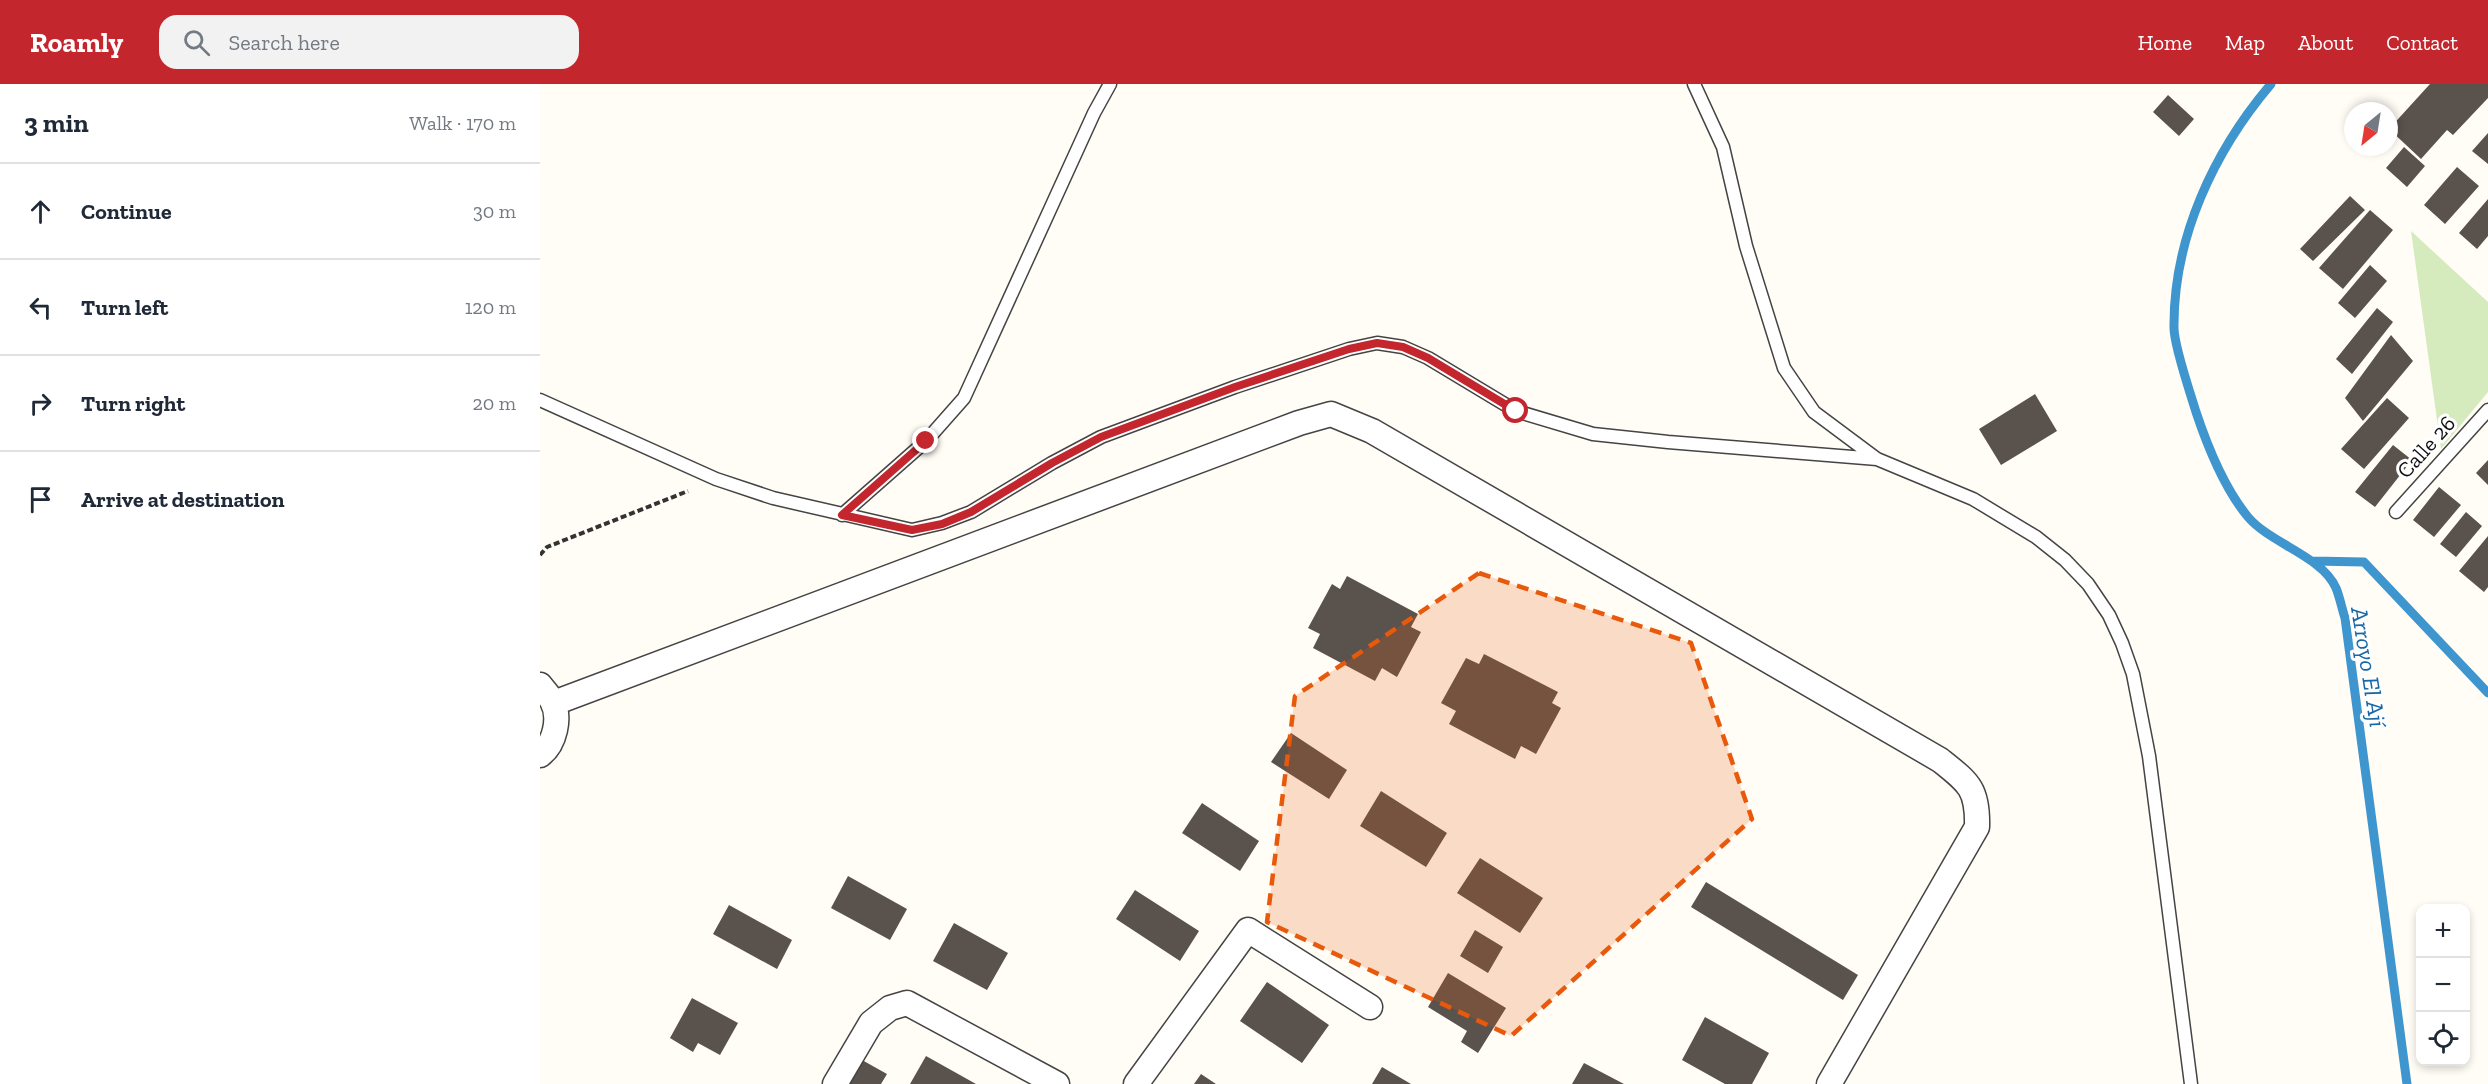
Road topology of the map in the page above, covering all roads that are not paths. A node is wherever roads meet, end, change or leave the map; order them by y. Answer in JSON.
{"nodes":[{"id":1,"x":1110,"y":84,"type":"edge"},
{"id":2,"x":1694,"y":84,"type":"edge"},
{"id":3,"x":540,"y":400,"type":"edge"},
{"id":4,"x":2488,"y":411,"type":"edge"},
{"id":5,"x":1877,"y":459,"type":"junction"},
{"id":6,"x":2396,"y":512,"type":"dead end"},
{"id":7,"x":842,"y":515,"type":"junction"},
{"id":8,"x":547,"y":694,"type":"edge"},
{"id":9,"x":540,"y":755,"type":"edge"},
{"id":10,"x":1370,"y":1007,"type":"dead end"},
{"id":11,"x":835,"y":1084,"type":"edge"},
{"id":12,"x":1057,"y":1084,"type":"edge"},
{"id":13,"x":1136,"y":1084,"type":"edge"},
{"id":14,"x":1829,"y":1084,"type":"edge"},
{"id":15,"x":2191,"y":1084,"type":"edge"}],
"edges":[{"from":1,"to":7,"type":"lane"},
{"from":2,"to":5,"type":"lane"},
{"from":3,"to":7,"type":"lane"},
{"from":4,"to":6,"type":"lane","name":"Calle 26"},
{"from":5,"to":7,"type":"lane"},
{"from":5,"to":15,"type":"lane"},
{"from":8,"to":9,"type":"street"},
{"from":8,"to":14,"type":"street"},
{"from":10,"to":13,"type":"street"},
{"from":11,"to":12,"type":"street"}]}
